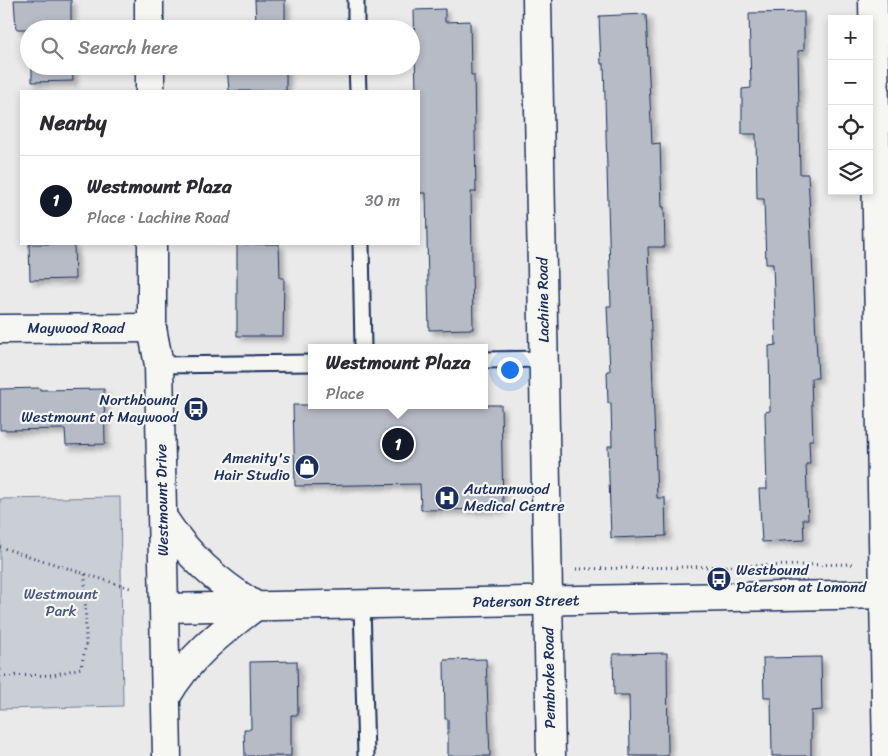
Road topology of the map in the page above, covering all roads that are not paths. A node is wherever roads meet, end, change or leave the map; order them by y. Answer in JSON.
{"nodes":[{"id":1,"x":149,"y":0,"type":"edge"},
{"id":2,"x":356,"y":0,"type":"edge"},
{"id":3,"x":537,"y":0,"type":"edge"},
{"id":4,"x":873,"y":0,"type":"edge"},
{"id":5,"x":150,"y":20,"type":"edge"},
{"id":6,"x":356,"y":20,"type":"edge"},
{"id":7,"x":150,"y":75,"type":"edge"},
{"id":8,"x":357,"y":75,"type":"edge"},
{"id":9,"x":150,"y":90,"type":"edge"},
{"id":10,"x":358,"y":90,"type":"edge"},
{"id":11,"x":152,"y":245,"type":"edge"},
{"id":12,"x":361,"y":245,"type":"edge"},
{"id":13,"x":152,"y":328,"type":"junction"},
{"id":14,"x":0,"y":329,"type":"edge"},
{"id":15,"x":363,"y":344,"type":"edge"},
{"id":16,"x":544,"y":358,"type":"junction"},
{"id":17,"x":488,"y":360,"type":"edge"},
{"id":18,"x":308,"y":363,"type":"edge"},
{"id":19,"x":159,"y":365,"type":"junction"},
{"id":20,"x":163,"y":518,"type":"junction"},
{"id":21,"x":886,"y":594,"type":"edge"},
{"id":22,"x":548,"y":600,"type":"junction"},
{"id":23,"x":362,"y":605,"type":"junction"},
{"id":24,"x":256,"y":606,"type":"junction"},
{"id":25,"x":165,"y":608,"type":"junction"},
{"id":26,"x":166,"y":697,"type":"junction"},
{"id":27,"x":168,"y":756,"type":"edge"},
{"id":28,"x":366,"y":756,"type":"edge"},
{"id":29,"x":551,"y":756,"type":"edge"},
{"id":30,"x":887,"y":756,"type":"edge"}],
"edges":[{"from":1,"to":5,"type":"street"},
{"from":2,"to":6,"type":"lane"},
{"from":3,"to":16,"type":"street","name":"Lachine Road"},
{"from":4,"to":21,"type":"street"},
{"from":7,"to":9,"type":"street"},
{"from":8,"to":10,"type":"lane"},
{"from":11,"to":13,"type":"street","name":"Westmount Drive"},
{"from":12,"to":15,"type":"lane"},
{"from":13,"to":14,"type":"street","name":"Maywood Road"},
{"from":13,"to":19,"type":"street","name":"Westmount Drive"},
{"from":16,"to":17,"type":"lane"},
{"from":16,"to":22,"type":"street","name":"Lachine Road"},
{"from":18,"to":19,"type":"lane"},
{"from":19,"to":20,"type":"street","name":"Westmount Drive"},
{"from":20,"to":24,"type":"street"},
{"from":20,"to":25,"type":"street","name":"Westmount Drive"},
{"from":21,"to":22,"type":"street","name":"Paterson Street"},
{"from":21,"to":30,"type":"street"},
{"from":22,"to":23,"type":"street","name":"Paterson Street"},
{"from":22,"to":29,"type":"street","name":"Pembroke Road"},
{"from":23,"to":24,"type":"street","name":"Paterson Street"},
{"from":23,"to":28,"type":"lane"},
{"from":24,"to":25,"type":"street","name":"Paterson Street"},
{"from":24,"to":26,"type":"street"},
{"from":25,"to":26,"type":"street","name":"Westmount Drive"},
{"from":26,"to":27,"type":"street","name":"Westmount Drive"}]}
